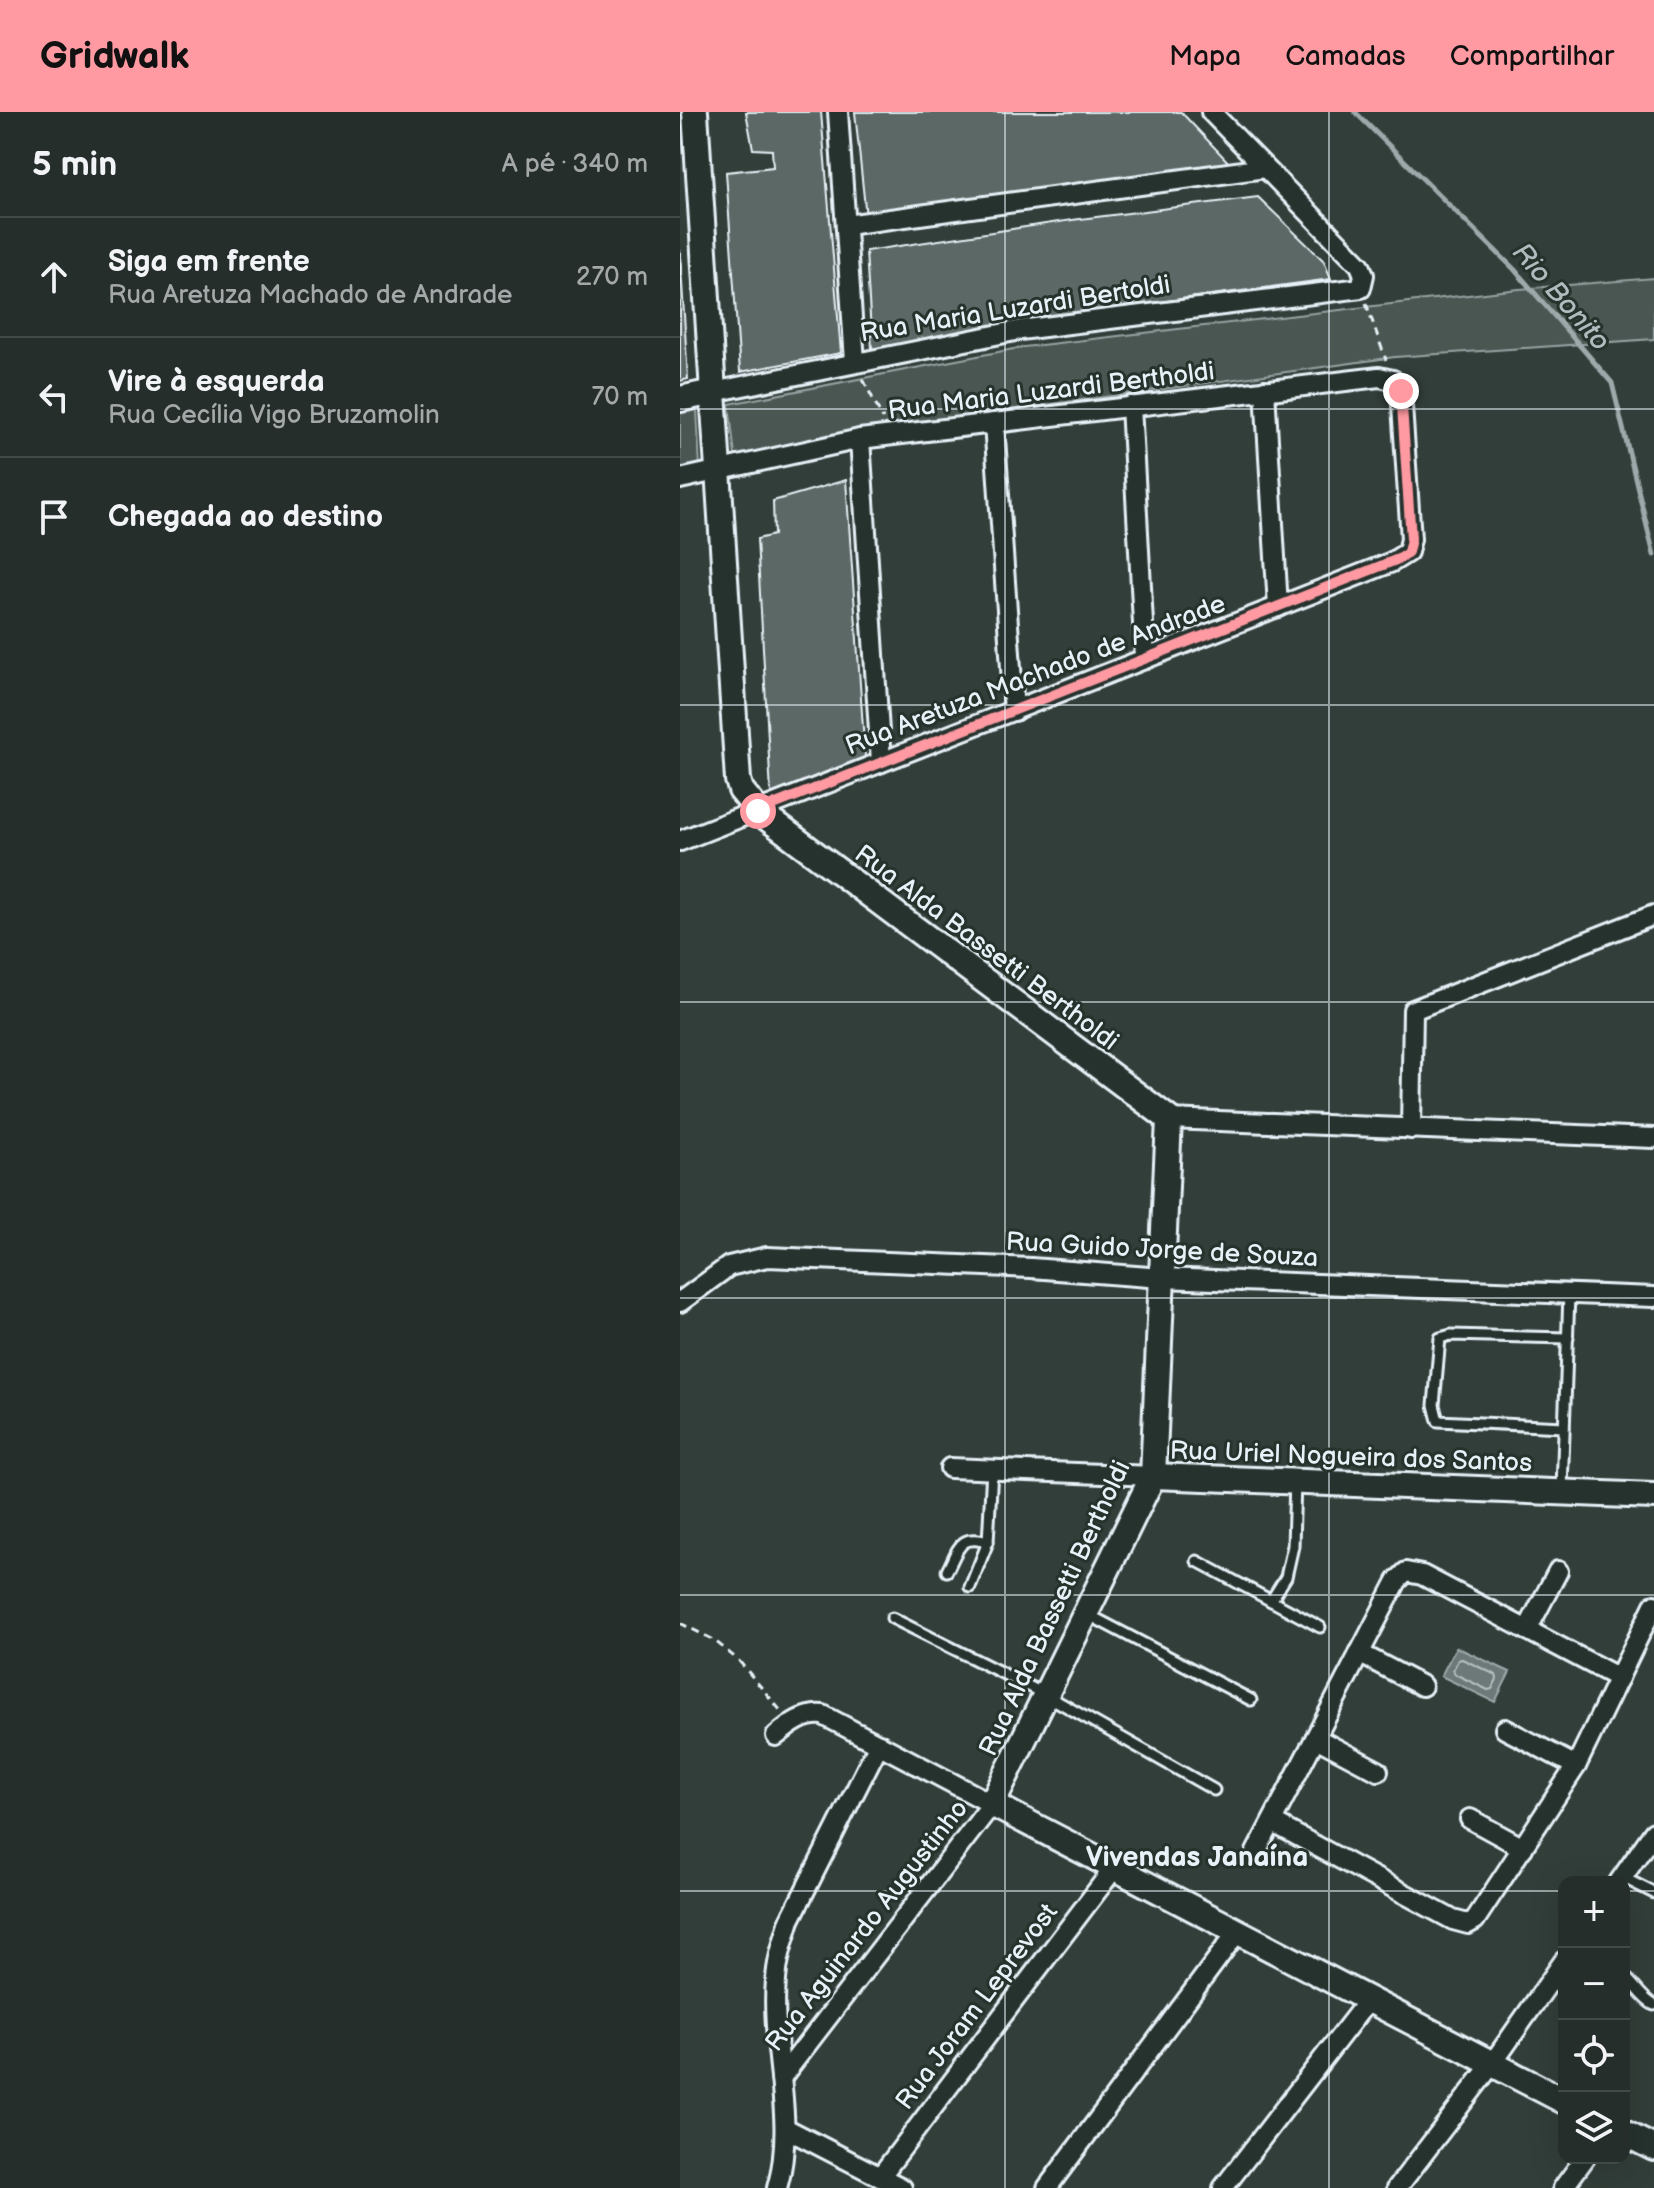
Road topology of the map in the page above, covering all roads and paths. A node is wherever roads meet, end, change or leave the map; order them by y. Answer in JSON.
{"nodes":[{"id":1,"x":695,"y":112,"type":"edge"},
{"id":2,"x":838,"y":112,"type":"edge"},
{"id":3,"x":1211,"y":112,"type":"edge"},
{"id":4,"x":1265,"y":168,"type":"junction"},
{"id":5,"x":846,"y":225,"type":"junction"},
{"id":6,"x":1361,"y":288,"type":"junction"},
{"id":7,"x":855,"y":362,"type":"junction"},
{"id":8,"x":1393,"y":380,"type":"junction"},
{"id":9,"x":1265,"y":390,"type":"junction"},
{"id":10,"x":713,"y":392,"type":"junction"},
{"id":11,"x":680,"y":399,"type":"edge"},
{"id":12,"x":1131,"y":406,"type":"junction"},
{"id":13,"x":994,"y":423,"type":"junction"},
{"id":14,"x":891,"y":435,"type":"junction"},
{"id":15,"x":860,"y":439,"type":"junction"},
{"id":16,"x":718,"y":471,"type":"junction"},
{"id":17,"x":680,"y":479,"type":"edge"},
{"id":18,"x":1278,"y":607,"type":"junction"},
{"id":19,"x":1145,"y":659,"type":"junction"},
{"id":20,"x":1014,"y":711,"type":"junction"},
{"id":21,"x":881,"y":762,"type":"junction"},
{"id":22,"x":758,"y":811,"type":"junction"},
{"id":23,"x":680,"y":841,"type":"edge"},
{"id":24,"x":1654,"y":915,"type":"edge"},
{"id":25,"x":1169,"y":1119,"type":"junction"},
{"id":26,"x":1411,"y":1129,"type":"junction"},
{"id":27,"x":1654,"y":1138,"type":"edge"},
{"id":28,"x":1162,"y":1278,"type":"junction"},
{"id":29,"x":1569,"y":1294,"type":"junction"},
{"id":30,"x":1654,"y":1297,"type":"edge"},
{"id":31,"x":680,"y":1302,"type":"edge"},
{"id":32,"x":1568,"y":1338,"type":"junction"},
{"id":33,"x":1564,"y":1427,"type":"junction"},
{"id":34,"x":950,"y":1468,"type":"dead end"},
{"id":35,"x":992,"y":1469,"type":"junction"},
{"id":36,"x":1153,"y":1476,"type":"junction"},
{"id":37,"x":1295,"y":1481,"type":"junction"},
{"id":38,"x":1562,"y":1492,"type":"junction"},
{"id":39,"x":1654,"y":1496,"type":"edge"},
{"id":40,"x":988,"y":1542,"type":"junction"},
{"id":41,"x":1197,"y":1561,"type":"dead end"},
{"id":42,"x":947,"y":1571,"type":"dead end"},
{"id":43,"x":1558,"y":1571,"type":"dead end"},
{"id":44,"x":970,"y":1587,"type":"dead end"},
{"id":45,"x":1271,"y":1601,"type":"junction"},
{"id":46,"x":1654,"y":1605,"type":"edge"},
{"id":47,"x":1086,"y":1613,"type":"junction"},
{"id":48,"x":892,"y":1618,"type":"dead end"},
{"id":49,"x":680,"y":1623,"type":"edge"},
{"id":50,"x":1320,"y":1627,"type":"dead end"},
{"id":51,"x":1527,"y":1630,"type":"junction"},
{"id":52,"x":1359,"y":1653,"type":"junction"},
{"id":53,"x":1619,"y":1678,"type":"junction"},
{"id":54,"x":1422,"y":1686,"type":"dead end"},
{"id":55,"x":1046,"y":1695,"type":"junction"},
{"id":56,"x":1251,"y":1700,"type":"dead end"},
{"id":57,"x":791,"y":1724,"type":"junction"},
{"id":58,"x":1505,"y":1729,"type":"dead end"},
{"id":59,"x":776,"y":1736,"type":"dead end"},
{"id":60,"x":1316,"y":1738,"type":"junction"},
{"id":61,"x":879,"y":1744,"type":"junction"},
{"id":62,"x":1576,"y":1766,"type":"junction"},
{"id":63,"x":1378,"y":1771,"type":"dead end"},
{"id":64,"x":1214,"y":1790,"type":"dead end"},
{"id":65,"x":992,"y":1804,"type":"junction"},
{"id":66,"x":1470,"y":1819,"type":"dead end"},
{"id":67,"x":1272,"y":1822,"type":"junction"},
{"id":68,"x":1654,"y":1832,"type":"edge"},
{"id":69,"x":1523,"y":1848,"type":"junction"},
{"id":70,"x":1256,"y":1852,"type":"dead end"},
{"id":71,"x":1115,"y":1867,"type":"junction"},
{"id":72,"x":1624,"y":1876,"type":"edge"},
{"id":73,"x":1630,"y":1884,"type":"edge"},
{"id":74,"x":1654,"y":1893,"type":"edge"},
{"id":75,"x":1238,"y":1931,"type":"junction"},
{"id":76,"x":1558,"y":1970,"type":"edge"},
{"id":77,"x":1630,"y":1980,"type":"edge"},
{"id":78,"x":1369,"y":1999,"type":"junction"},
{"id":79,"x":1654,"y":2005,"type":"edge"},
{"id":80,"x":1492,"y":2064,"type":"junction"},
{"id":81,"x":781,"y":2078,"type":"junction"},
{"id":82,"x":1558,"y":2098,"type":"edge"},
{"id":83,"x":785,"y":2128,"type":"junction"},
{"id":84,"x":1630,"y":2136,"type":"edge"},
{"id":85,"x":1654,"y":2148,"type":"edge"},
{"id":86,"x":1581,"y":2164,"type":"edge"},
{"id":87,"x":880,"y":2177,"type":"junction"},
{"id":88,"x":777,"y":2188,"type":"edge"},
{"id":89,"x":902,"y":2188,"type":"edge"},
{"id":90,"x":1047,"y":2188,"type":"edge"},
{"id":91,"x":1223,"y":2188,"type":"edge"},
{"id":92,"x":1397,"y":2188,"type":"edge"},
{"id":93,"x":1563,"y":2188,"type":"edge"}],
"edges":[{"from":1,"to":10,"type":"street","name":"Rua Alda Bassetti Bertholdi"},
{"from":2,"to":5,"type":"street"},
{"from":3,"to":4,"type":"street"},
{"from":4,"to":5,"type":"street"},
{"from":4,"to":6,"type":"street"},
{"from":5,"to":7,"type":"street"},
{"from":6,"to":7,"type":"street","name":"Rua Maria Luzardi Bertoldi"},
{"from":6,"to":8,"type":"path"},
{"from":7,"to":10,"type":"street","name":"Rua Maria Luzardi Bertoldi"},
{"from":7,"to":14,"type":"path"},
{"from":8,"to":9,"type":"street","name":"Rua Maria Luzardi Bertholdi"},
{"from":8,"to":18,"type":"street","name":"Rua Aretuza Machado de Andrade"},
{"from":9,"to":12,"type":"street","name":"Rua Maria Luzardi Bertholdi"},
{"from":9,"to":18,"type":"street"},
{"from":10,"to":11,"type":"street","name":"Rua Maria Luzardi Bertoldi"},
{"from":10,"to":16,"type":"street","name":"Rua Alda Bassetti Bertholdi"},
{"from":12,"to":13,"type":"street","name":"Rua Maria Luzardi Bertholdi"},
{"from":12,"to":19,"type":"street"},
{"from":13,"to":14,"type":"street","name":"Rua Maria Luzardi Bertholdi"},
{"from":13,"to":20,"type":"street"},
{"from":14,"to":15,"type":"street","name":"Rua Maria Luzardi Bertholdi"},
{"from":15,"to":16,"type":"street","name":"Rua Maria Luzardi Bertholdi"},
{"from":15,"to":21,"type":"street"},
{"from":16,"to":17,"type":"street"},
{"from":16,"to":22,"type":"street","name":"Rua Alda Bassetti Bertholdi"},
{"from":18,"to":19,"type":"street","name":"Rua Aretuza Machado de Andrade"},
{"from":19,"to":20,"type":"street","name":"Rua Aretuza Machado de Andrade"},
{"from":20,"to":21,"type":"street","name":"Rua Aretuza Machado de Andrade"},
{"from":21,"to":22,"type":"street","name":"Rua Aretuza Machado de Andrade"},
{"from":22,"to":23,"type":"street","name":"Rua Aretuza Machado de Andrade"},
{"from":22,"to":25,"type":"street","name":"Rua Alda Bassetti Bertholdi"},
{"from":24,"to":26,"type":"street"},
{"from":25,"to":26,"type":"street"},
{"from":25,"to":28,"type":"street","name":"Rua Alda Bassetti Bertholdi"},
{"from":26,"to":27,"type":"street"},
{"from":28,"to":29,"type":"street","name":"Rua Guido Jorge de Souza"},
{"from":28,"to":31,"type":"street","name":"Rua Guido Jorge de Souza"},
{"from":28,"to":36,"type":"street","name":"Rua Alda Bassetti Bertholdi"},
{"from":29,"to":30,"type":"street","name":"Rua Guido Jorge de Souza"},
{"from":29,"to":32,"type":"lane"},
{"from":32,"to":33,"type":"lane"},
{"from":32,"to":33,"type":"lane"},
{"from":33,"to":38,"type":"lane"},
{"from":34,"to":35,"type":"street","name":"Rua Uriel Nogueira dos Santos"},
{"from":35,"to":36,"type":"street","name":"Rua Uriel Nogueira dos Santos"},
{"from":35,"to":40,"type":"lane"},
{"from":36,"to":37,"type":"street","name":"Rua Uriel Nogueira dos Santos"},
{"from":36,"to":47,"type":"street","name":"Rua Alda Bassetti Bertholdi"},
{"from":37,"to":38,"type":"street","name":"Rua Uriel Nogueira dos Santos"},
{"from":37,"to":45,"type":"lane"},
{"from":38,"to":39,"type":"street","name":"Rua Uriel Nogueira dos Santos"},
{"from":40,"to":42,"type":"lane"},
{"from":40,"to":44,"type":"lane"},
{"from":41,"to":45,"type":"lane"},
{"from":43,"to":51,"type":"street"},
{"from":45,"to":50,"type":"lane"},
{"from":46,"to":53,"type":"street"},
{"from":47,"to":55,"type":"street","name":"Rua Alda Bassetti Bertholdi"},
{"from":47,"to":56,"type":"lane"},
{"from":48,"to":55,"type":"lane"},
{"from":49,"to":57,"type":"path"},
{"from":51,"to":52,"type":"street"},
{"from":51,"to":53,"type":"street"},
{"from":52,"to":54,"type":"street"},
{"from":52,"to":60,"type":"street"},
{"from":53,"to":62,"type":"street"},
{"from":55,"to":64,"type":"lane"},
{"from":55,"to":65,"type":"street","name":"Rua Alda Bassetti Bertholdi"},
{"from":57,"to":59,"type":"street"},
{"from":57,"to":61,"type":"street"},
{"from":58,"to":62,"type":"street"},
{"from":60,"to":63,"type":"street"},
{"from":60,"to":67,"type":"street"},
{"from":61,"to":65,"type":"street"},
{"from":61,"to":81,"type":"street"},
{"from":62,"to":69,"type":"street"},
{"from":65,"to":71,"type":"street"},
{"from":65,"to":81,"type":"street","name":"Rua Aguinardo Augustinho"},
{"from":66,"to":69,"type":"street"},
{"from":67,"to":69,"type":"street"},
{"from":67,"to":70,"type":"street"},
{"from":68,"to":72,"type":"street"},
{"from":71,"to":75,"type":"street"},
{"from":71,"to":87,"type":"street","name":"Rua Joram Leprevost"},
{"from":73,"to":74,"type":"lane"},
{"from":75,"to":78,"type":"street"},
{"from":75,"to":90,"type":"street"},
{"from":76,"to":80,"type":"street"},
{"from":77,"to":79,"type":"lane"},
{"from":78,"to":80,"type":"street"},
{"from":78,"to":91,"type":"street"},
{"from":80,"to":82,"type":"street"},
{"from":80,"to":92,"type":"street"},
{"from":81,"to":83,"type":"street"},
{"from":83,"to":87,"type":"street"},
{"from":83,"to":88,"type":"street"},
{"from":84,"to":85,"type":"street"},
{"from":86,"to":93,"type":"street"},
{"from":87,"to":89,"type":"street"}]}
